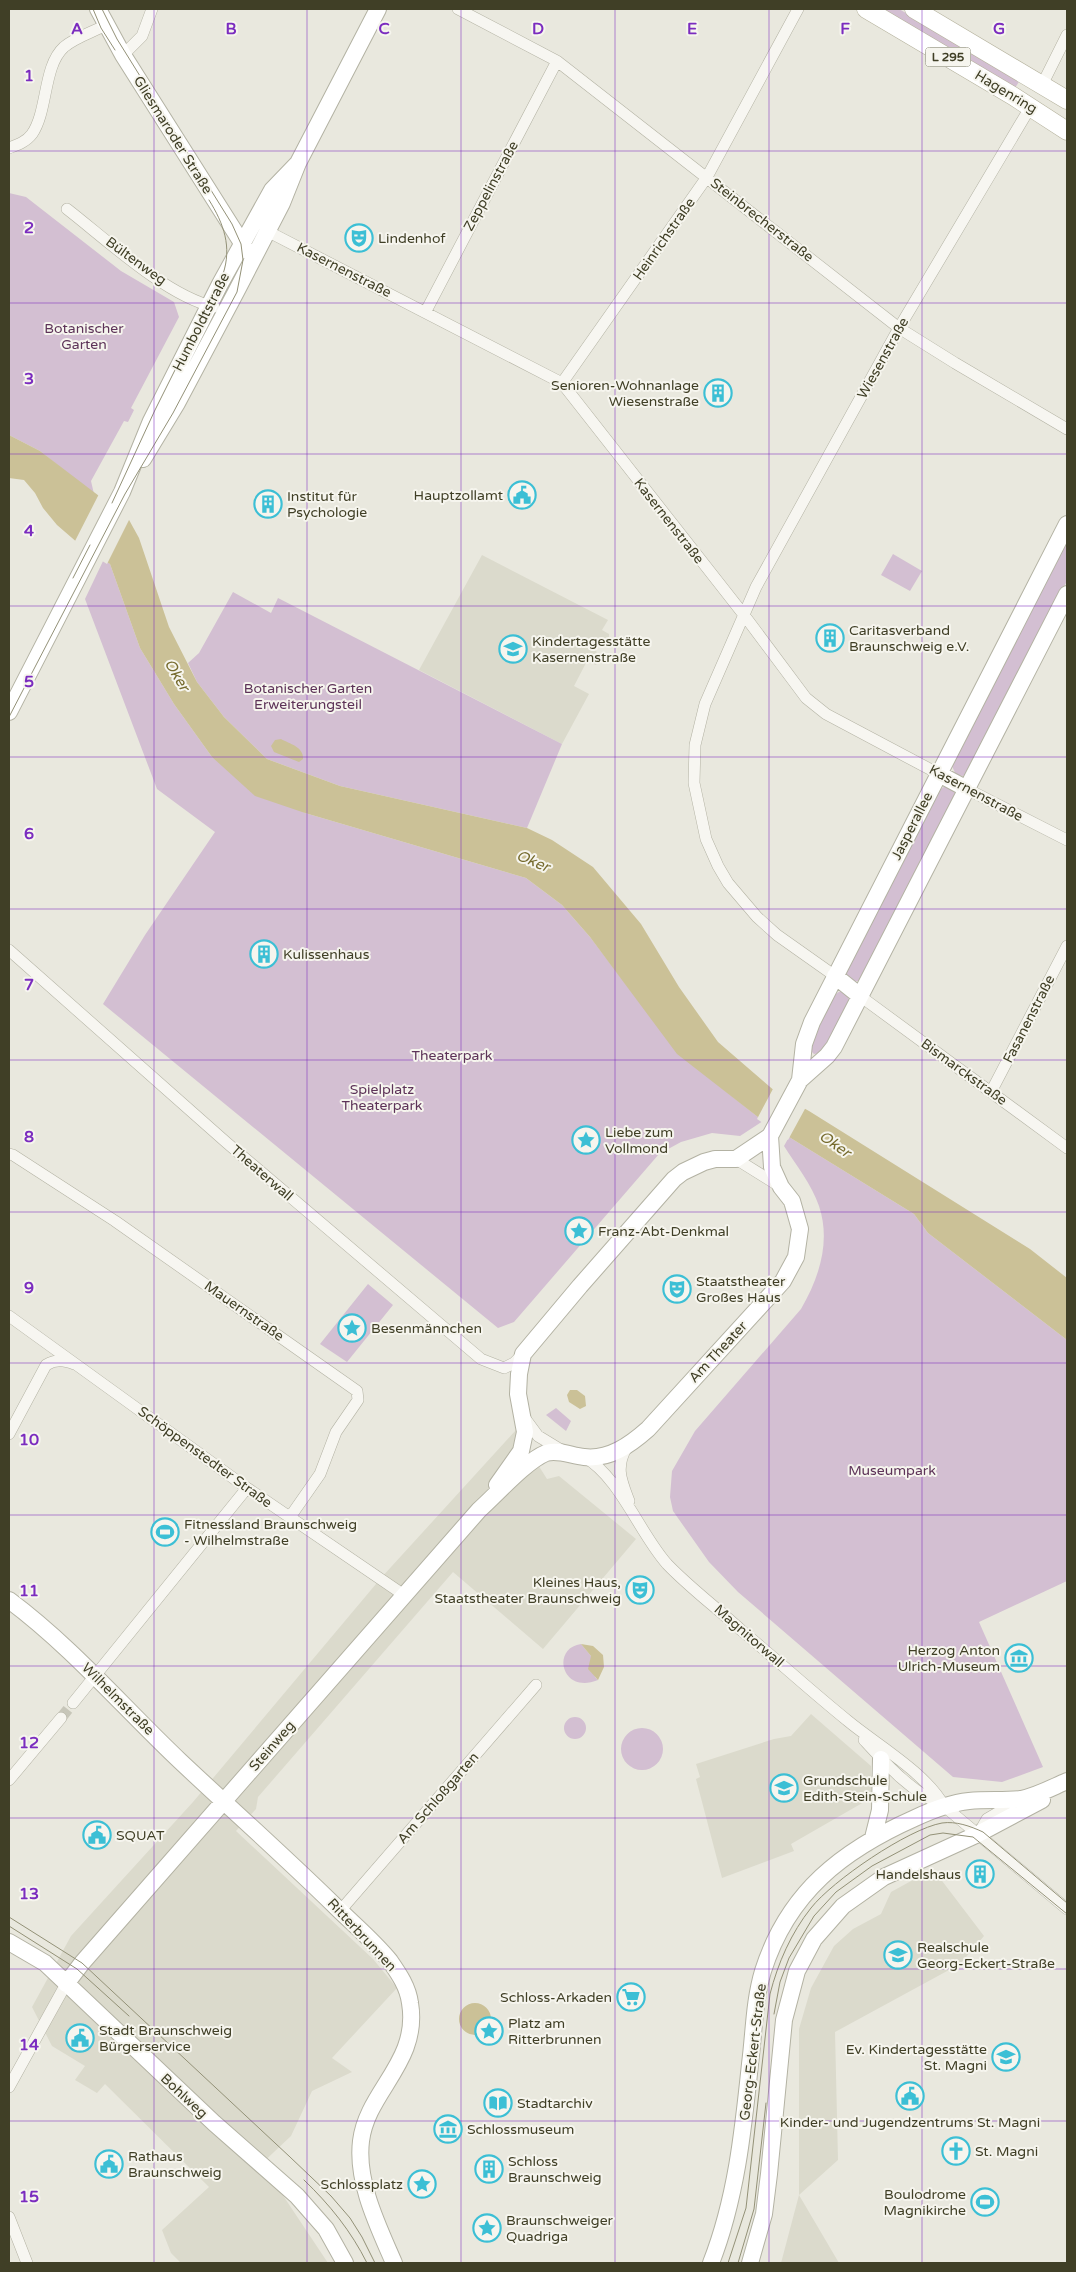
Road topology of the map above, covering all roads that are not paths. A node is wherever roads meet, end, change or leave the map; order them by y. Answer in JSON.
{"nodes":[{"id":1,"x":98,"y":9,"type":"edge"},
{"id":2,"x":152,"y":9,"type":"edge"},
{"id":3,"x":378,"y":9,"type":"edge"},
{"id":4,"x":458,"y":9,"type":"edge"},
{"id":5,"x":798,"y":9,"type":"edge"},
{"id":6,"x":866,"y":9,"type":"edge"},
{"id":7,"x":914,"y":9,"type":"edge"},
{"id":8,"x":106,"y":26,"type":"junction"},
{"id":9,"x":1067,"y":35,"type":"edge"},
{"id":10,"x":123,"y":55,"type":"junction"},
{"id":11,"x":557,"y":61,"type":"junction"},
{"id":12,"x":1042,"y":85,"type":"junction"},
{"id":13,"x":1067,"y":100,"type":"edge"},
{"id":14,"x":1031,"y":106,"type":"junction"},
{"id":15,"x":1067,"y":131,"type":"edge"},
{"id":16,"x":9,"y":148,"type":"edge"},
{"id":17,"x":707,"y":177,"type":"junction"},
{"id":18,"x":67,"y":209,"type":"dead end"},
{"id":19,"x":260,"y":227,"type":"junction"},
{"id":20,"x":242,"y":243,"type":"junction"},
{"id":21,"x":253,"y":259,"type":"junction"},
{"id":22,"x":209,"y":306,"type":"junction"},
{"id":23,"x":226,"y":310,"type":"junction"},
{"id":24,"x":426,"y":311,"type":"junction"},
{"id":25,"x":899,"y":328,"type":"junction"},
{"id":26,"x":562,"y":383,"type":"junction"},
{"id":27,"x":1067,"y":429,"type":"edge"},
{"id":28,"x":122,"y":492,"type":"junction"},
{"id":29,"x":1067,"y":524,"type":"edge"},
{"id":30,"x":1067,"y":594,"type":"edge"},
{"id":31,"x":744,"y":615,"type":"junction"},
{"id":32,"x":9,"y":712,"type":"edge"},
{"id":33,"x":939,"y":774,"type":"junction"},
{"id":34,"x":967,"y":789,"type":"junction"},
{"id":35,"x":1067,"y":840,"type":"edge"},
{"id":36,"x":1067,"y":946,"type":"edge"},
{"id":37,"x":9,"y":950,"type":"edge"},
{"id":38,"x":835,"y":976,"type":"junction"},
{"id":39,"x":860,"y":996,"type":"junction"},
{"id":40,"x":800,"y":1080,"type":"junction"},
{"id":41,"x":991,"y":1092,"type":"junction"},
{"id":42,"x":770,"y":1136,"type":"junction"},
{"id":43,"x":1067,"y":1148,"type":"edge"},
{"id":44,"x":9,"y":1154,"type":"edge"},
{"id":45,"x":736,"y":1159,"type":"junction"},
{"id":46,"x":781,"y":1187,"type":"junction"},
{"id":47,"x":9,"y":1316,"type":"edge"},
{"id":48,"x":523,"y":1354,"type":"junction"},
{"id":49,"x":82,"y":1367,"type":"junction"},
{"id":50,"x":504,"y":1368,"type":"junction"},
{"id":51,"x":518,"y":1386,"type":"junction"},
{"id":52,"x":524,"y":1417,"type":"junction"},
{"id":53,"x":9,"y":1434,"type":"edge"},
{"id":54,"x":627,"y":1447,"type":"junction"},
{"id":55,"x":566,"y":1453,"type":"junction"},
{"id":56,"x":584,"y":1458,"type":"junction"},
{"id":57,"x":247,"y":1488,"type":"junction"},
{"id":58,"x":479,"y":1510,"type":"junction"},
{"id":59,"x":290,"y":1517,"type":"junction"},
{"id":60,"x":639,"y":1525,"type":"junction"},
{"id":61,"x":404,"y":1595,"type":"junction"},
{"id":62,"x":9,"y":1600,"type":"edge"},
{"id":63,"x":95,"y":1676,"type":"junction"},
{"id":64,"x":536,"y":1684,"type":"dead end"},
{"id":65,"x":73,"y":1703,"type":"tunnel mouth"},
{"id":66,"x":61,"y":1718,"type":"tunnel mouth"},
{"id":67,"x":848,"y":1722,"type":"junction"},
{"id":68,"x":881,"y":1759,"type":"junction"},
{"id":69,"x":9,"y":1780,"type":"edge"},
{"id":70,"x":1067,"y":1781,"type":"edge"},
{"id":71,"x":1067,"y":1787,"type":"edge"},
{"id":72,"x":1023,"y":1799,"type":"junction"},
{"id":73,"x":224,"y":1802,"type":"junction"},
{"id":74,"x":944,"y":1806,"type":"junction"},
{"id":75,"x":978,"y":1834,"type":"junction"},
{"id":76,"x":873,"y":1838,"type":"junction"},
{"id":77,"x":1067,"y":1910,"type":"edge"},
{"id":78,"x":340,"y":1911,"type":"junction"},
{"id":79,"x":9,"y":1942,"type":"edge"},
{"id":80,"x":66,"y":1984,"type":"junction"},
{"id":81,"x":9,"y":2087,"type":"edge"},
{"id":82,"x":9,"y":2217,"type":"edge"},
{"id":83,"x":26,"y":2263,"type":"edge"},
{"id":84,"x":345,"y":2263,"type":"edge"},
{"id":85,"x":394,"y":2263,"type":"edge"},
{"id":86,"x":711,"y":2263,"type":"edge"},
{"id":87,"x":750,"y":2263,"type":"edge"}],
"edges":[{"from":1,"to":8,"type":"street","name":"Gliesmaroder Straße"},
{"from":2,"to":10,"type":"street"},
{"from":3,"to":19,"type":"street","name":"Humboldtstraße"},
{"from":4,"to":11,"type":"street","name":"Steinbrecherstraße"},
{"from":5,"to":17,"type":"street","name":"Heinrichstraße"},
{"from":6,"to":14,"type":"main road","name":"Hagenring","number":"L 295"},
{"from":7,"to":12,"type":"main road","name":"Hagenring","number":"L 295"},
{"from":8,"to":10,"type":"street","name":"Gliesmaroder Straße"},
{"from":8,"to":16,"type":"street"},
{"from":9,"to":12,"type":"street"},
{"from":10,"to":20,"type":"street","name":"Gliesmaroder Straße"},
{"from":11,"to":17,"type":"street","name":"Steinbrecherstraße"},
{"from":11,"to":24,"type":"street","name":"Zeppelinstraße"},
{"from":12,"to":13,"type":"main road","name":"Hagenring","number":"L 295"},
{"from":14,"to":15,"type":"main road","name":"Hagenring","number":"L 295"},
{"from":14,"to":25,"type":"street","name":"Wiesenstraße"},
{"from":17,"to":25,"type":"street","name":"Steinbrecherstraße"},
{"from":17,"to":26,"type":"street","name":"Heinrichstraße"},
{"from":18,"to":22,"type":"street","name":"Bültenweg"},
{"from":19,"to":20,"type":"street","name":"Humboldtstraße"},
{"from":19,"to":21,"type":"street","name":"Humboldtstraße"},
{"from":19,"to":24,"type":"street","name":"Kasernenstraße"},
{"from":20,"to":21,"type":"street","name":"Gliesmaroder Straße"},
{"from":20,"to":22,"type":"street","name":"Humboldtstraße"},
{"from":21,"to":23,"type":"street","name":"Humboldtstraße"},
{"from":22,"to":23,"type":"street","name":"Bültenweg"},
{"from":22,"to":28,"type":"street","name":"Humboldtstraße"},
{"from":23,"to":28,"type":"street","name":"Humboldtstraße"},
{"from":24,"to":26,"type":"street","name":"Kasernenstraße"},
{"from":25,"to":27,"type":"street","name":"Steinbrecherstraße"},
{"from":25,"to":31,"type":"street","name":"Wiesenstraße"},
{"from":26,"to":31,"type":"street","name":"Kasernenstraße"},
{"from":28,"to":32,"type":"street","name":"Humboldtstraße"},
{"from":29,"to":33,"type":"street","name":"Jasperallee"},
{"from":30,"to":34,"type":"street","name":"Jasperallee"},
{"from":31,"to":33,"type":"street","name":"Kasernenstraße"},
{"from":31,"to":38,"type":"street","name":"Wiesenstraße"},
{"from":33,"to":34,"type":"street","name":"Kasernenstraße"},
{"from":33,"to":38,"type":"street","name":"Jasperallee"},
{"from":34,"to":35,"type":"street","name":"Kasernenstraße"},
{"from":34,"to":39,"type":"street","name":"Jasperallee"},
{"from":36,"to":41,"type":"street","name":"Fasanenstraße"},
{"from":37,"to":50,"type":"street","name":"Theaterwall"},
{"from":38,"to":39,"type":"street"},
{"from":38,"to":40,"type":"street","name":"Jasperallee"},
{"from":39,"to":40,"type":"street","name":"Jasperallee"},
{"from":39,"to":41,"type":"street","name":"Bismarckstraße"},
{"from":40,"to":42,"type":"street","name":"Jasperallee"},
{"from":41,"to":43,"type":"street","name":"Bismarckstraße"},
{"from":42,"to":45,"type":"street","name":"Jasperallee"},
{"from":42,"to":46,"type":"street"},
{"from":44,"to":59,"type":"street","name":"Mauernstraße"},
{"from":45,"to":46,"type":"street","name":"Am Theater"},
{"from":45,"to":48,"type":"street"},
{"from":46,"to":54,"type":"street","name":"Am Theater"},
{"from":47,"to":49,"type":"street","name":"Schöppenstedter Straße"},
{"from":48,"to":50,"type":"street"},
{"from":48,"to":51,"type":"street","name":"Am Theater"},
{"from":49,"to":53,"type":"street"},
{"from":49,"to":57,"type":"street","name":"Schöppenstedter Straße"},
{"from":50,"to":51,"type":"street","name":"Am Theater"},
{"from":51,"to":52,"type":"street","name":"Am Theater"},
{"from":52,"to":55,"type":"street","name":"Am Theater"},
{"from":52,"to":58,"type":"street","name":"Steinweg"},
{"from":54,"to":56,"type":"street","name":"Am Theater"},
{"from":54,"to":60,"type":"street"},
{"from":55,"to":56,"type":"street","name":"Am Theater"},
{"from":55,"to":58,"type":"street","name":"Steinweg"},
{"from":56,"to":60,"type":"street"},
{"from":57,"to":59,"type":"street","name":"Schöppenstedter Straße"},
{"from":57,"to":63,"type":"street"},
{"from":58,"to":61,"type":"street","name":"Steinweg"},
{"from":59,"to":61,"type":"street","name":"Schöppenstedter Straße"},
{"from":60,"to":67,"type":"street","name":"Magnitorwall"},
{"from":61,"to":73,"type":"street","name":"Steinweg"},
{"from":62,"to":63,"type":"street","name":"Wilhelmstraße"},
{"from":63,"to":65,"type":"street"},
{"from":63,"to":73,"type":"street","name":"Wilhelmstraße"},
{"from":64,"to":78,"type":"street","name":"Am Schloßgarten"},
{"from":66,"to":69,"type":"street"},
{"from":67,"to":68,"type":"street","name":"Magnitorwall"},
{"from":67,"to":74,"type":"street","name":"Magnitorwall"},
{"from":68,"to":74,"type":"street","name":"Magnitorwall"},
{"from":68,"to":76,"type":"street"},
{"from":70,"to":72,"type":"street"},
{"from":71,"to":75,"type":"street","name":"Georg-Eckert-Straße"},
{"from":72,"to":74,"type":"street","name":"Georg-Eckert-Straße"},
{"from":72,"to":75,"type":"street"},
{"from":73,"to":78,"type":"street","name":"Ritterbrunnen"},
{"from":73,"to":80,"type":"street","name":"Steinweg"},
{"from":74,"to":75,"type":"street","name":"Magnitorwall"},
{"from":74,"to":76,"type":"street","name":"Georg-Eckert-Straße"},
{"from":75,"to":77,"type":"street","name":"Magnitorwall"},
{"from":75,"to":87,"type":"street","name":"Georg-Eckert-Straße"},
{"from":76,"to":86,"type":"street","name":"Georg-Eckert-Straße"},
{"from":78,"to":85,"type":"street","name":"Ritterbrunnen"},
{"from":79,"to":80,"type":"street","name":"Bohlweg"},
{"from":80,"to":81,"type":"street"},
{"from":80,"to":84,"type":"street","name":"Bohlweg"},
{"from":82,"to":83,"type":"street"}]}
